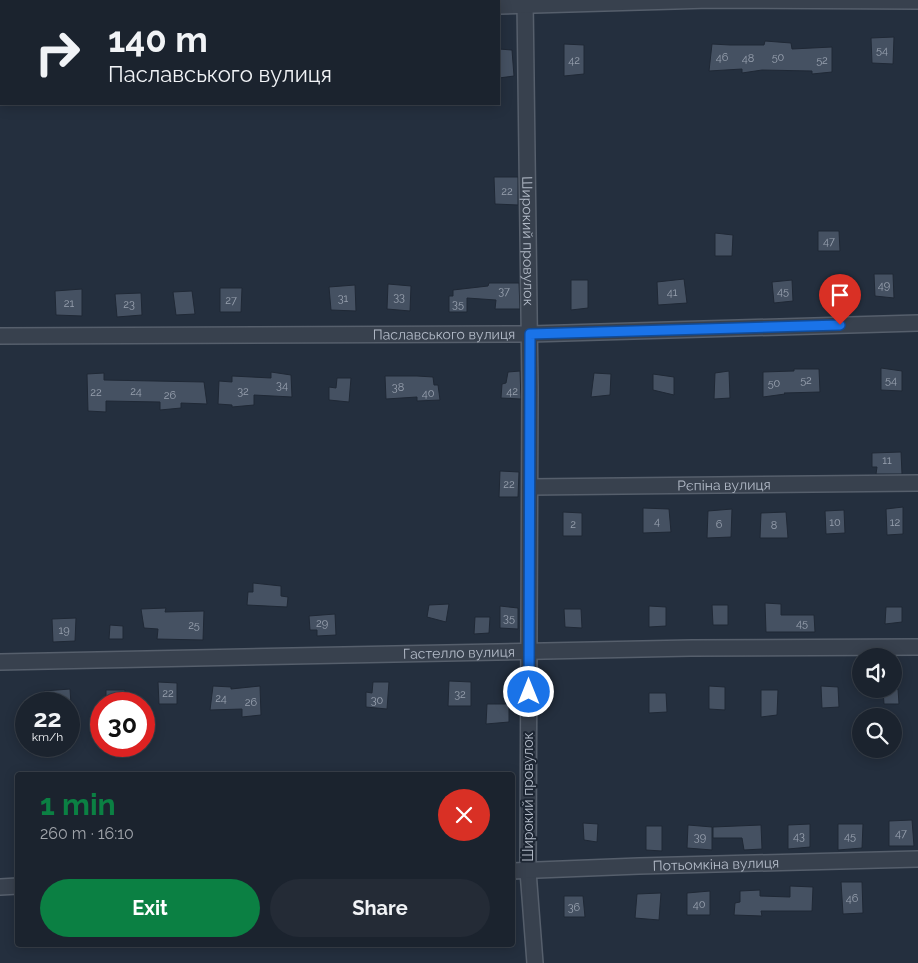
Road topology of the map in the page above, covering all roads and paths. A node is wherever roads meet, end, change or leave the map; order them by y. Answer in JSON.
{"nodes":[{"id":1,"x":918,"y":1,"type":"edge"},
{"id":2,"x":525,"y":3,"type":"edge"},
{"id":3,"x":500,"y":6,"type":"edge"},
{"id":4,"x":918,"y":323,"type":"edge"},
{"id":5,"x":530,"y":334,"type":"junction"},
{"id":6,"x":0,"y":336,"type":"edge"},
{"id":7,"x":918,"y":483,"type":"edge"},
{"id":8,"x":530,"y":487,"type":"junction"},
{"id":9,"x":918,"y":647,"type":"edge"},
{"id":10,"x":529,"y":652,"type":"junction"},
{"id":11,"x":0,"y":662,"type":"edge"},
{"id":12,"x":918,"y":859,"type":"edge"},
{"id":13,"x":520,"y":871,"type":"edge"},
{"id":14,"x":15,"y":886,"type":"edge"},
{"id":15,"x":0,"y":887,"type":"edge"},
{"id":16,"x":535,"y":963,"type":"edge"}],
"edges":[{"from":1,"to":2,"type":"street"},
{"from":2,"to":3,"type":"street"},
{"from":2,"to":5,"type":"street","name":"Широкий провулок"},
{"from":4,"to":5,"type":"street","name":"Паславського вулиця"},
{"from":5,"to":6,"type":"street","name":"Паславського вулиця"},
{"from":5,"to":8,"type":"street","name":"Широкий провулок"},
{"from":7,"to":8,"type":"street","name":"Рєпіна вулиця"},
{"from":8,"to":10,"type":"street","name":"Широкий провулок"},
{"from":9,"to":10,"type":"street","name":"Гастелло вулиця"},
{"from":10,"to":11,"type":"street","name":"Гастелло вулиця"},
{"from":10,"to":13,"type":"street","name":"Широкий провулок"},
{"from":12,"to":13,"type":"street","name":"Потьомкіна вулиця"},
{"from":13,"to":16,"type":"street","name":"Широкий провулок"},
{"from":14,"to":15,"type":"street"}]}
